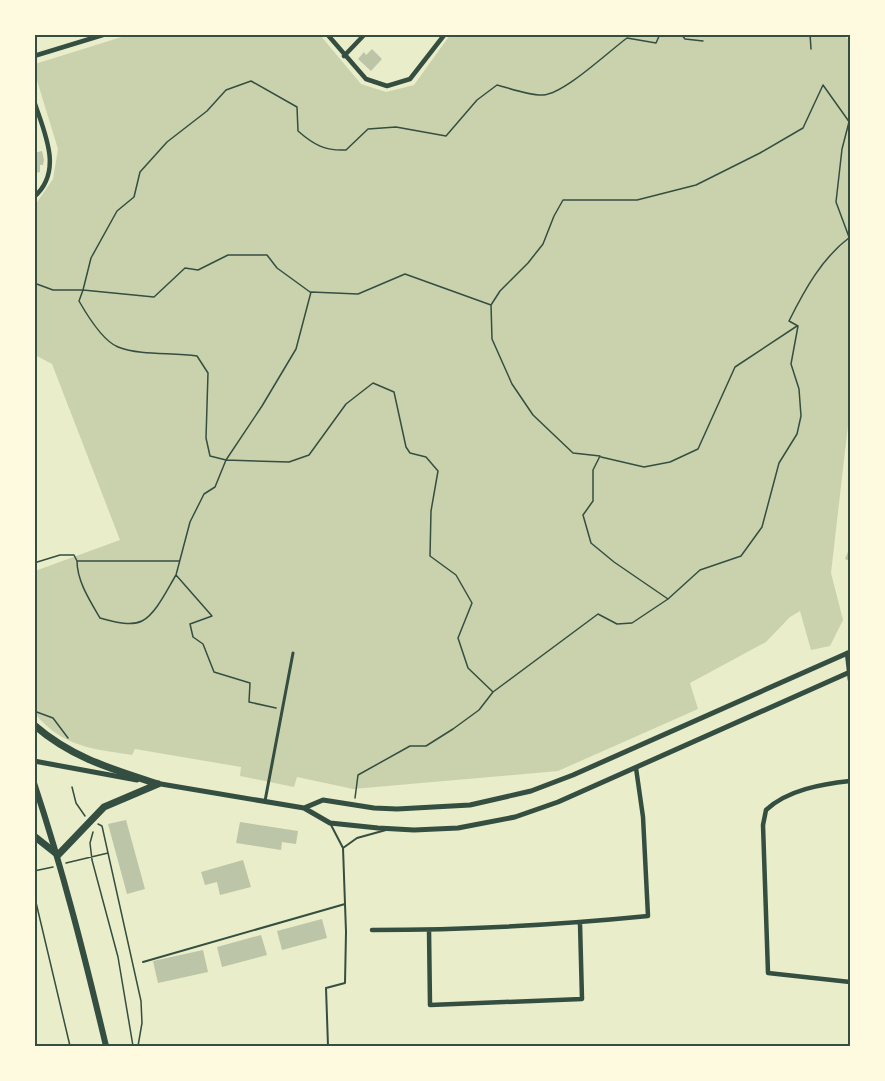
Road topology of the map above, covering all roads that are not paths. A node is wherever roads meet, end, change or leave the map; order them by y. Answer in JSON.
{"nodes":[{"id":1,"x":106,"y":34,"type":"edge"},
{"id":2,"x":327,"y":34,"type":"edge"},
{"id":3,"x":365,"y":34,"type":"edge"},
{"id":4,"x":445,"y":34,"type":"edge"},
{"id":5,"x":88,"y":37,"type":"edge"},
{"id":6,"x":34,"y":56,"type":"edge"},
{"id":7,"x":344,"y":56,"type":"junction"},
{"id":8,"x":34,"y":100,"type":"edge"},
{"id":9,"x":34,"y":198,"type":"edge"},
{"id":10,"x":849,"y":652,"type":"edge"},
{"id":11,"x":293,"y":653,"type":"dead end"},
{"id":12,"x":850,"y":672,"type":"edge"},
{"id":13,"x":850,"y":680,"type":"edge"},
{"id":14,"x":34,"y":725,"type":"edge"},
{"id":15,"x":34,"y":761,"type":"edge"},
{"id":16,"x":636,"y":768,"type":"junction"},
{"id":17,"x":850,"y":781,"type":"edge"},
{"id":18,"x":34,"y":783,"type":"edge"},
{"id":19,"x":158,"y":784,"type":"junction"},
{"id":20,"x":265,"y":802,"type":"junction"},
{"id":21,"x":304,"y":808,"type":"junction"},
{"id":22,"x":330,"y":823,"type":"junction"},
{"id":23,"x":391,"y":829,"type":"junction"},
{"id":24,"x":34,"y":836,"type":"edge"},
{"id":25,"x":343,"y":848,"type":"junction"},
{"id":26,"x":58,"y":855,"type":"junction"},
{"id":27,"x":345,"y":904,"type":"junction"},
{"id":28,"x":580,"y":923,"type":"junction"},
{"id":29,"x":372,"y":930,"type":"dead end"},
{"id":30,"x":429,"y":930,"type":"junction"},
{"id":31,"x":143,"y":962,"type":"dead end"},
{"id":32,"x":850,"y":982,"type":"edge"},
{"id":33,"x":106,"y":1047,"type":"edge"},
{"id":34,"x":328,"y":1047,"type":"edge"}],
"edges":[{"from":1,"to":5,"type":"street"},
{"from":2,"to":7,"type":"street"},
{"from":3,"to":7,"type":"street"},
{"from":4,"to":7,"type":"street"},
{"from":5,"to":6,"type":"street"},
{"from":8,"to":9,"type":"street"},
{"from":10,"to":12,"type":"street"},
{"from":10,"to":21,"type":"street"},
{"from":11,"to":20,"type":"street"},
{"from":12,"to":13,"type":"street"},
{"from":12,"to":16,"type":"street"},
{"from":14,"to":19,"type":"main road"},
{"from":15,"to":19,"type":"street"},
{"from":16,"to":23,"type":"street"},
{"from":16,"to":28,"type":"street"},
{"from":17,"to":32,"type":"street"},
{"from":18,"to":26,"type":"main road"},
{"from":19,"to":20,"type":"street"},
{"from":19,"to":26,"type":"main road"},
{"from":20,"to":21,"type":"street"},
{"from":21,"to":22,"type":"street"},
{"from":22,"to":23,"type":"street"},
{"from":22,"to":25,"type":"lane"},
{"from":23,"to":25,"type":"lane"},
{"from":24,"to":26,"type":"main road"},
{"from":25,"to":27,"type":"lane"},
{"from":26,"to":33,"type":"main road"},
{"from":27,"to":31,"type":"lane"},
{"from":27,"to":34,"type":"lane"},
{"from":28,"to":30,"type":"street"},
{"from":28,"to":30,"type":"street"},
{"from":29,"to":30,"type":"street"}]}
